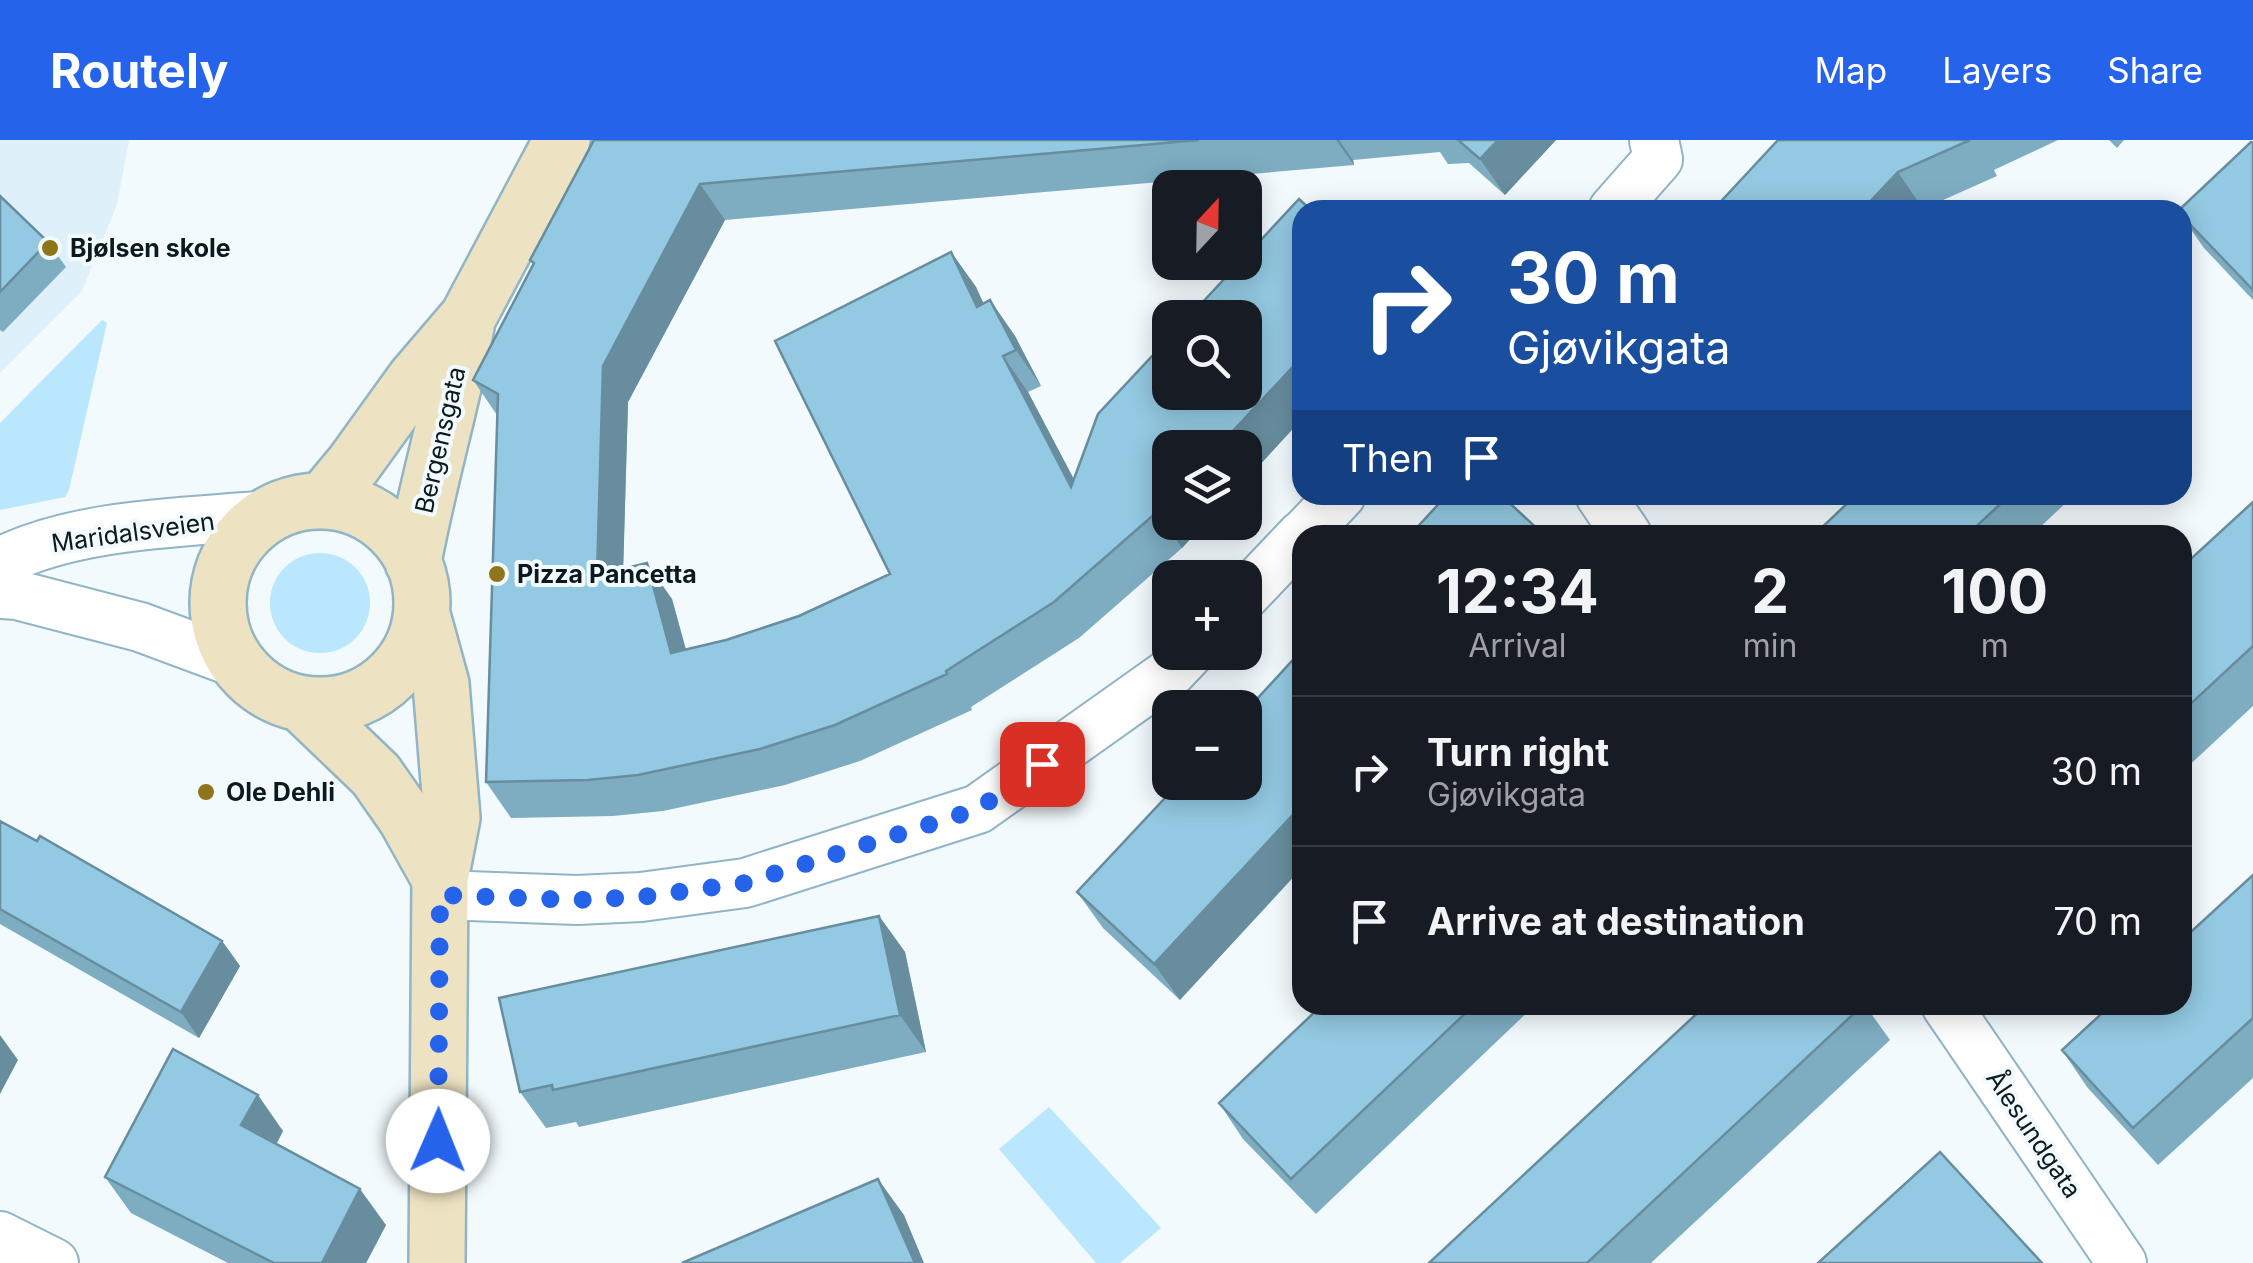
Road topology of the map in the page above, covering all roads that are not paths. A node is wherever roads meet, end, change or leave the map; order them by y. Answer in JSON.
{"nodes":[{"id":1,"x":562,"y":140,"type":"edge"},
{"id":2,"x":1654,"y":140,"type":"edge"},
{"id":3,"x":1622,"y":200,"type":"edge"},
{"id":4,"x":468,"y":318,"type":"junction"},
{"id":5,"x":322,"y":501,"type":"junction"},
{"id":6,"x":1332,"y":505,"type":"edge"},
{"id":7,"x":269,"y":515,"type":"junction"},
{"id":8,"x":1313,"y":525,"type":"edge"},
{"id":9,"x":1292,"y":546,"type":"edge"},
{"id":10,"x":0,"y":562,"type":"edge"},
{"id":11,"x":414,"y":562,"type":"junction"},
{"id":12,"x":1262,"y":577,"type":"edge"},
{"id":13,"x":0,"y":594,"type":"edge"},
{"id":14,"x":422,"y":615,"type":"junction"},
{"id":15,"x":237,"y":664,"type":"junction"},
{"id":16,"x":1173,"y":670,"type":"edge"},
{"id":17,"x":302,"y":704,"type":"junction"},
{"id":18,"x":440,"y":887,"type":"junction"},
{"id":19,"x":1953,"y":1015,"type":"edge"},
{"id":20,"x":0,"y":1236,"type":"edge"},
{"id":21,"x":54,"y":1263,"type":"edge"},
{"id":22,"x":437,"y":1263,"type":"edge"},
{"id":23,"x":2122,"y":1263,"type":"edge"}],
"edges":[{"from":1,"to":4,"type":"street","name":"Bergensgata"},
{"from":2,"to":3,"type":"street"},
{"from":4,"to":5,"type":"street","name":"Bergensgata"},
{"from":4,"to":11,"type":"street","name":"Bergensgata"},
{"from":5,"to":7,"type":"street"},
{"from":5,"to":11,"type":"street"},
{"from":6,"to":8,"type":"street"},
{"from":7,"to":10,"type":"street","name":"Maridalsveien"},
{"from":7,"to":15,"type":"street"},
{"from":9,"to":12,"type":"street"},
{"from":11,"to":14,"type":"street"},
{"from":13,"to":15,"type":"street"},
{"from":14,"to":17,"type":"street"},
{"from":14,"to":18,"type":"street"},
{"from":15,"to":17,"type":"street"},
{"from":16,"to":18,"type":"street"},
{"from":17,"to":18,"type":"street"},
{"from":18,"to":22,"type":"street"},
{"from":19,"to":23,"type":"street","name":"Ålesundgata"},
{"from":20,"to":21,"type":"street"}]}
